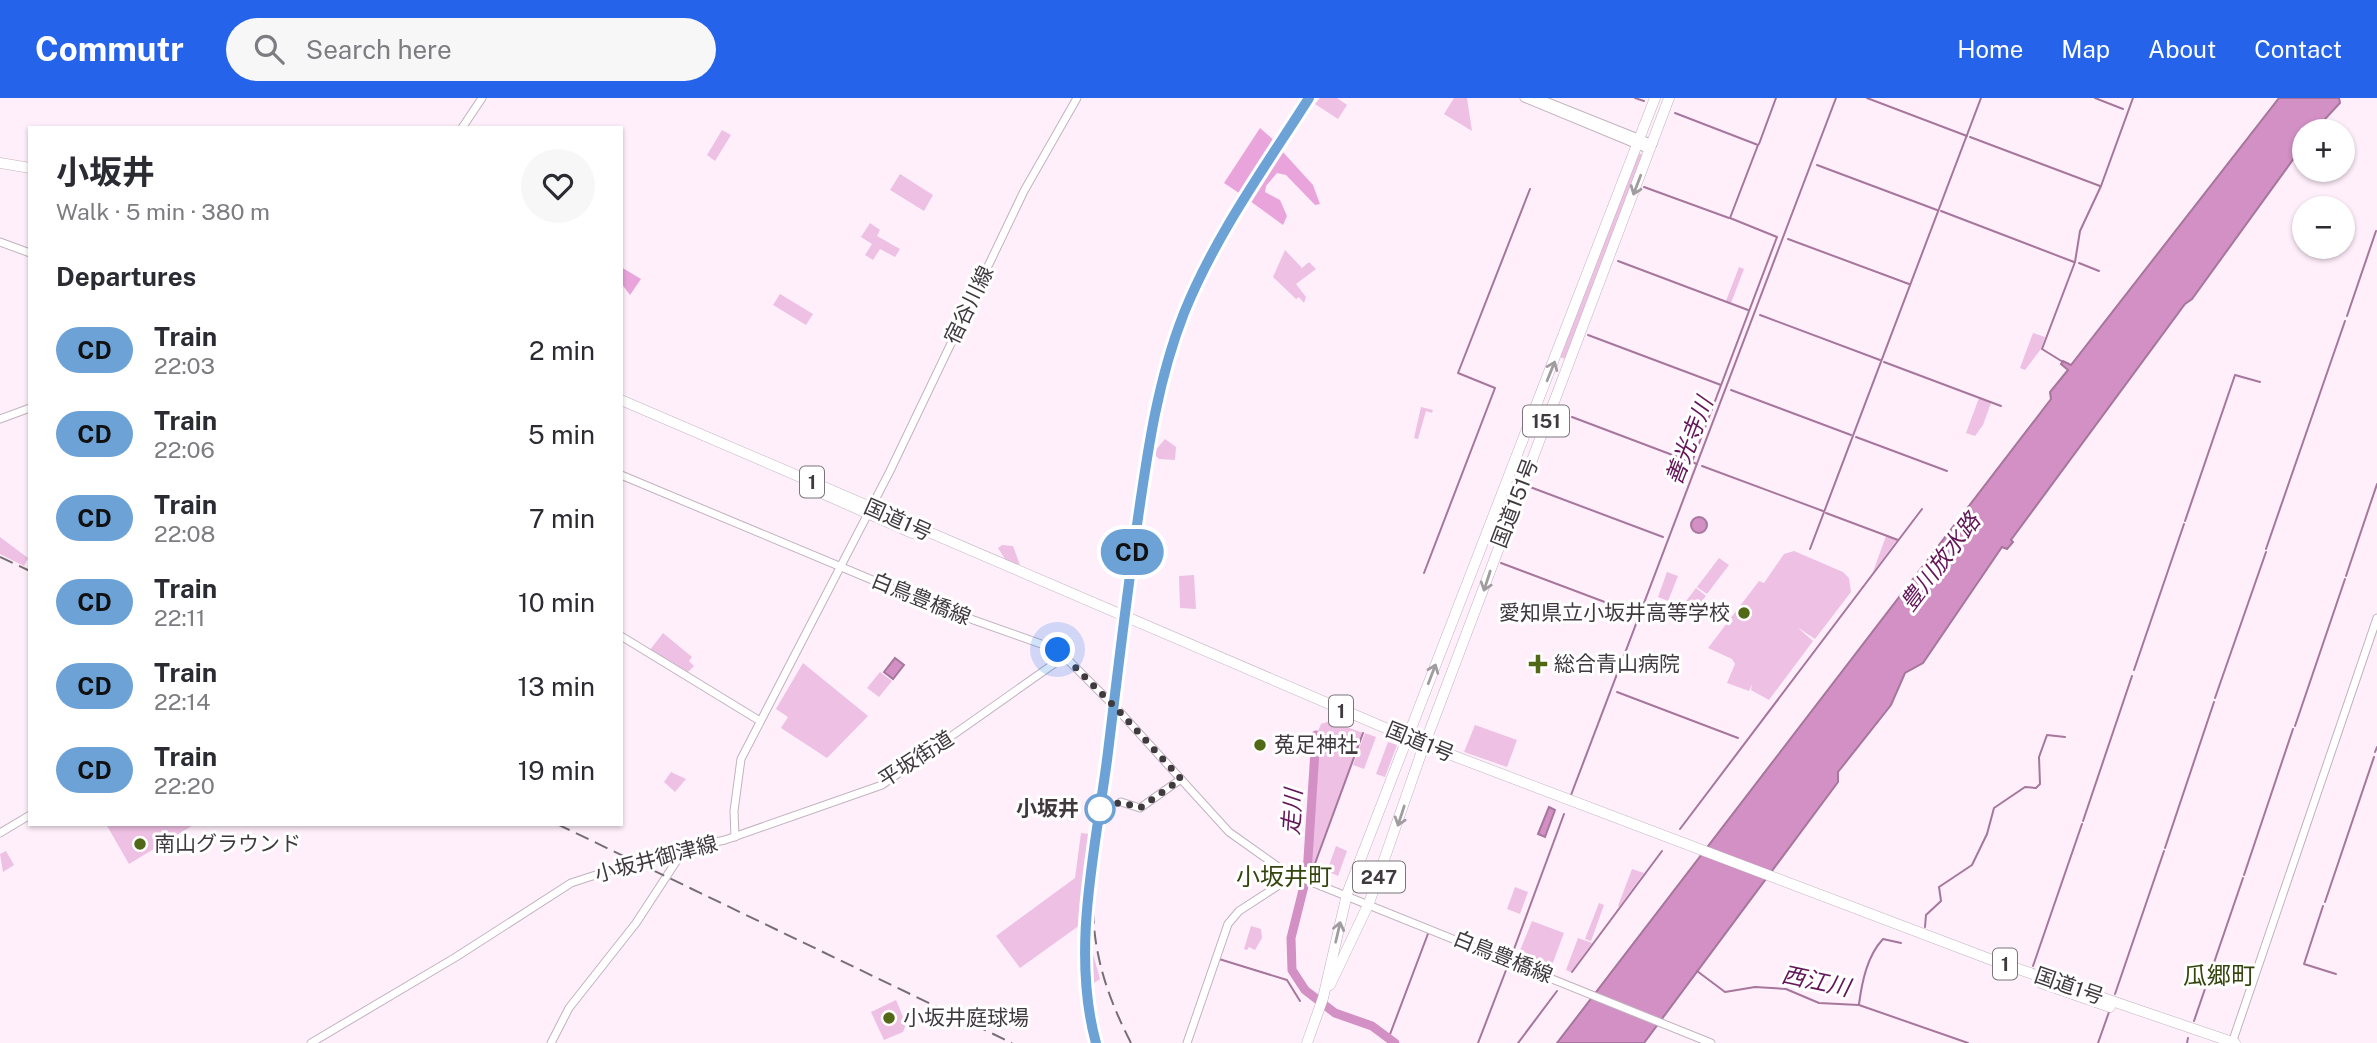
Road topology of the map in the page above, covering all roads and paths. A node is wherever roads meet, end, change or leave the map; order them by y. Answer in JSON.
{"nodes":[{"id":1,"x":482,"y":98,"type":"edge"},
{"id":2,"x":1077,"y":98,"type":"edge"},
{"id":3,"x":1524,"y":98,"type":"edge"},
{"id":4,"x":1538,"y":98,"type":"edge"},
{"id":5,"x":1655,"y":98,"type":"edge"},
{"id":6,"x":1669,"y":98,"type":"edge"},
{"id":7,"x":463,"y":126,"type":"edge"},
{"id":8,"x":1638,"y":142,"type":"junction"},
{"id":9,"x":1651,"y":147,"type":"junction"},
{"id":10,"x":0,"y":163,"type":"edge"},
{"id":11,"x":28,"y":169,"type":"edge"},
{"id":12,"x":0,"y":170,"type":"edge"},
{"id":13,"x":28,"y":175,"type":"edge"},
{"id":14,"x":0,"y":242,"type":"edge"},
{"id":15,"x":28,"y":252,"type":"edge"},
{"id":16,"x":623,"y":404,"type":"edge"},
{"id":17,"x":28,"y":409,"type":"edge"},
{"id":18,"x":0,"y":419,"type":"edge"},
{"id":19,"x":623,"y":476,"type":"edge"},
{"id":20,"x":868,"y":511,"type":"junction"},
{"id":21,"x":838,"y":566,"type":"junction"},
{"id":22,"x":2377,"y":618,"type":"edge"},
{"id":23,"x":623,"y":637,"type":"edge"},
{"id":24,"x":1065,"y":656,"type":"junction"},
{"id":25,"x":760,"y":721,"type":"junction"},
{"id":26,"x":1408,"y":741,"type":"junction"},
{"id":27,"x":1424,"y":748,"type":"junction"},
{"id":28,"x":1181,"y":779,"type":"junction"},
{"id":29,"x":1121,"y":802,"type":"dead end"},
{"id":30,"x":28,"y":816,"type":"edge"},
{"id":31,"x":0,"y":833,"type":"edge"},
{"id":32,"x":735,"y":837,"type":"junction"},
{"id":33,"x":685,"y":848,"type":"junction"},
{"id":34,"x":1293,"y":876,"type":"junction"},
{"id":35,"x":1776,"y":881,"type":"junction"},
{"id":36,"x":1347,"y":894,"type":"junction"},
{"id":37,"x":1370,"y":903,"type":"junction"},
{"id":38,"x":1323,"y":998,"type":"junction"},
{"id":39,"x":311,"y":1043,"type":"edge"},
{"id":40,"x":551,"y":1043,"type":"edge"},
{"id":41,"x":1187,"y":1043,"type":"edge"},
{"id":42,"x":1307,"y":1043,"type":"edge"},
{"id":43,"x":1711,"y":1043,"type":"edge"},
{"id":44,"x":2215,"y":1043,"type":"edge"},
{"id":45,"x":2233,"y":1043,"type":"edge"}],
"edges":[{"from":1,"to":7,"type":"main road"},
{"from":2,"to":20,"type":"main road","name":"宿谷川線"},
{"from":3,"to":8,"type":"main road"},
{"from":4,"to":8,"type":"main road"},
{"from":5,"to":8,"type":"highway","name":"国道151号","number":"151"},
{"from":6,"to":9,"type":"highway","name":"国道151号","number":"151"},
{"from":8,"to":9,"type":"main road"},
{"from":26,"to":8,"type":"highway","name":"国道151号","number":"151","one_way":true},
{"from":9,"to":27,"type":"highway","name":"国道151号","number":"151","one_way":true},
{"from":10,"to":11,"type":"highway"},
{"from":12,"to":13,"type":"highway"},
{"from":14,"to":15,"type":"main road"},
{"from":16,"to":20,"type":"highway","name":"国道1号","number":"1"},
{"from":17,"to":18,"type":"main road"},
{"from":19,"to":21,"type":"main road","name":"白鳥豊橋線"},
{"from":20,"to":21,"type":"main road","name":"小坂井御津線"},
{"from":20,"to":26,"type":"highway","name":"国道1号","number":"1"},
{"from":21,"to":24,"type":"main road","name":"白鳥豊橋線"},
{"from":21,"to":25,"type":"main road","name":"小坂井御津線"},
{"from":22,"to":45,"type":"main road"},
{"from":23,"to":25,"type":"main road"},
{"from":24,"to":28,"type":"main road","name":"白鳥豊橋線"},
{"from":24,"to":32,"type":"main road","name":"平坂街道"},
{"from":25,"to":32,"type":"main road","name":"小坂井御津線"},
{"from":26,"to":27,"type":"highway","name":"国道1号","number":"1"},
{"from":26,"to":36,"type":"highway","number":"247"},
{"from":27,"to":35,"type":"highway","name":"国道1号","number":"1"},
{"from":27,"to":37,"type":"highway","number":"247","one_way":true},
{"from":28,"to":29,"type":"main road"},
{"from":28,"to":34,"type":"main road","name":"白鳥豊橋線"},
{"from":30,"to":31,"type":"main road"},
{"from":32,"to":33,"type":"main road","name":"小坂井御津線"},
{"from":33,"to":39,"type":"main road","name":"小坂井御津線"},
{"from":33,"to":40,"type":"main road"},
{"from":34,"to":36,"type":"main road","name":"白鳥豊橋線"},
{"from":34,"to":41,"type":"main road"},
{"from":35,"to":44,"type":"highway","name":"国道1号","number":"1"},
{"from":35,"to":45,"type":"highway","name":"国道1号","number":"1"},
{"from":36,"to":37,"type":"main road","name":"白鳥豊橋線"},
{"from":38,"to":36,"type":"highway","number":"247","one_way":true},
{"from":37,"to":38,"type":"highway","number":"247"},
{"from":37,"to":43,"type":"main road","name":"白鳥豊橋線"},
{"from":38,"to":42,"type":"highway","number":"247"}]}
